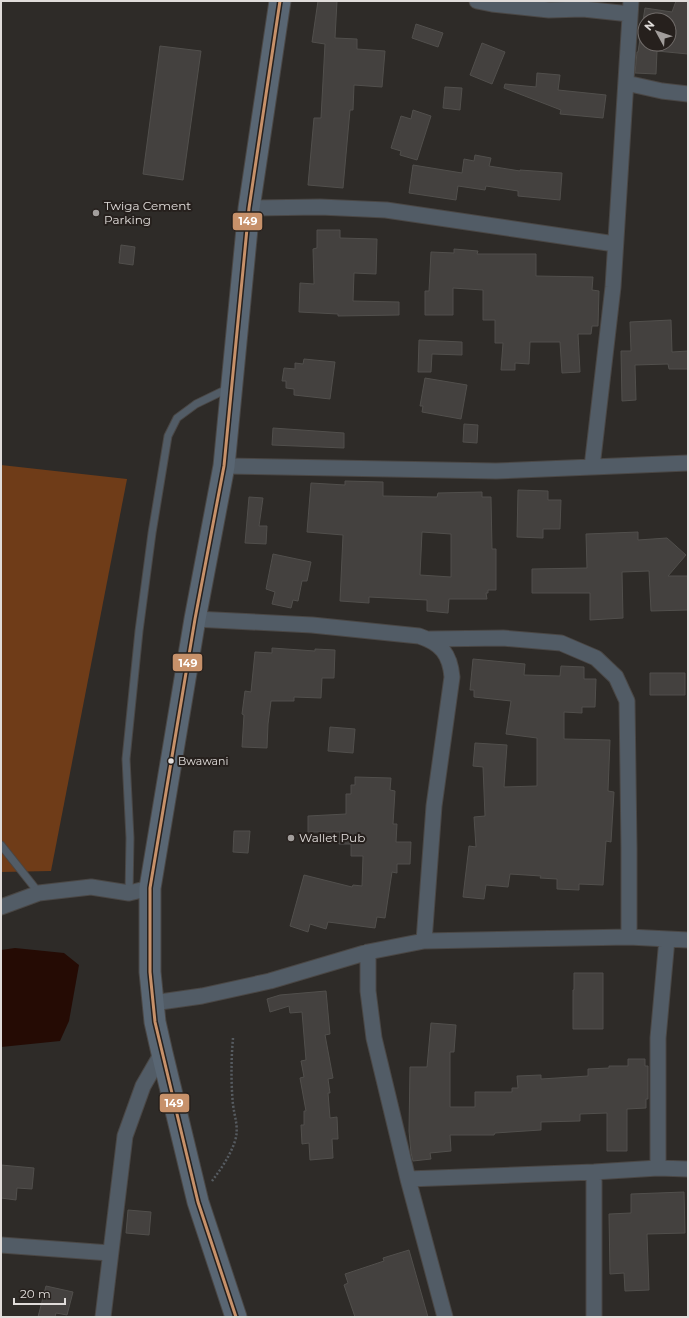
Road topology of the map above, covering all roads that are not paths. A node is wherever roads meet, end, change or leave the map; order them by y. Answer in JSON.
{"nodes":[{"id":1,"x":280,"y":1,"type":"edge"},
{"id":2,"x":477,"y":1,"type":"edge"},
{"id":3,"x":631,"y":7,"type":"edge"},
{"id":4,"x":626,"y":83,"type":"junction"},
{"id":5,"x":688,"y":94,"type":"edge"},
{"id":6,"x":250,"y":208,"type":"junction"},
{"id":7,"x":615,"y":244,"type":"junction"},
{"id":8,"x":232,"y":387,"type":"junction"},
{"id":9,"x":688,"y":463,"type":"edge"},
{"id":10,"x":224,"y":466,"type":"junction"},
{"id":11,"x":592,"y":467,"type":"junction"},
{"id":12,"x":194,"y":619,"type":"junction"},
{"id":13,"x":430,"y":639,"type":"junction"},
{"id":14,"x":1,"y":845,"type":"edge"},
{"id":15,"x":150,"y":888,"type":"junction"},
{"id":16,"x":39,"y":893,"type":"junction"},
{"id":17,"x":129,"y":893,"type":"junction"},
{"id":18,"x":1,"y":907,"type":"edge"},
{"id":19,"x":629,"y":937,"type":"junction"},
{"id":20,"x":667,"y":939,"type":"junction"},
{"id":21,"x":688,"y":940,"type":"edge"},
{"id":22,"x":424,"y":941,"type":"junction"},
{"id":23,"x":368,"y":952,"type":"junction"},
{"id":24,"x":154,"y":1003,"type":"junction"},
{"id":25,"x":162,"y":1054,"type":"junction"},
{"id":26,"x":658,"y":1168,"type":"junction"},
{"id":27,"x":688,"y":1170,"type":"edge"},
{"id":28,"x":594,"y":1172,"type":"junction"},
{"id":29,"x":408,"y":1179,"type":"junction"},
{"id":30,"x":1,"y":1244,"type":"edge"},
{"id":31,"x":110,"y":1253,"type":"junction"},
{"id":32,"x":103,"y":1317,"type":"edge"},
{"id":33,"x":236,"y":1317,"type":"edge"},
{"id":34,"x":445,"y":1317,"type":"edge"},
{"id":35,"x":594,"y":1317,"type":"edge"}],
"edges":[{"from":1,"to":6,"type":"main road"},
{"from":2,"to":3,"type":"street"},
{"from":3,"to":4,"type":"street"},
{"from":4,"to":5,"type":"street"},
{"from":4,"to":7,"type":"street"},
{"from":6,"to":7,"type":"street"},
{"from":6,"to":8,"type":"main road"},
{"from":7,"to":11,"type":"street"},
{"from":8,"to":10,"type":"main road"},
{"from":8,"to":17,"type":"lane"},
{"from":9,"to":11,"type":"street"},
{"from":10,"to":11,"type":"street"},
{"from":10,"to":12,"type":"main road"},
{"from":12,"to":13,"type":"street"},
{"from":12,"to":15,"type":"main road"},
{"from":13,"to":19,"type":"street"},
{"from":13,"to":22,"type":"street"},
{"from":14,"to":16,"type":"lane"},
{"from":15,"to":17,"type":"street"},
{"from":15,"to":24,"type":"main road"},
{"from":16,"to":17,"type":"street"},
{"from":16,"to":18,"type":"street"},
{"from":19,"to":20,"type":"street"},
{"from":19,"to":22,"type":"street"},
{"from":20,"to":21,"type":"street"},
{"from":20,"to":26,"type":"street"},
{"from":22,"to":23,"type":"street"},
{"from":23,"to":24,"type":"street"},
{"from":23,"to":29,"type":"street"},
{"from":24,"to":25,"type":"main road"},
{"from":25,"to":31,"type":"street"},
{"from":25,"to":33,"type":"main road"},
{"from":26,"to":27,"type":"street"},
{"from":26,"to":28,"type":"street"},
{"from":28,"to":29,"type":"street"},
{"from":28,"to":35,"type":"street"},
{"from":29,"to":34,"type":"street"},
{"from":30,"to":31,"type":"street"},
{"from":31,"to":32,"type":"street"}]}
